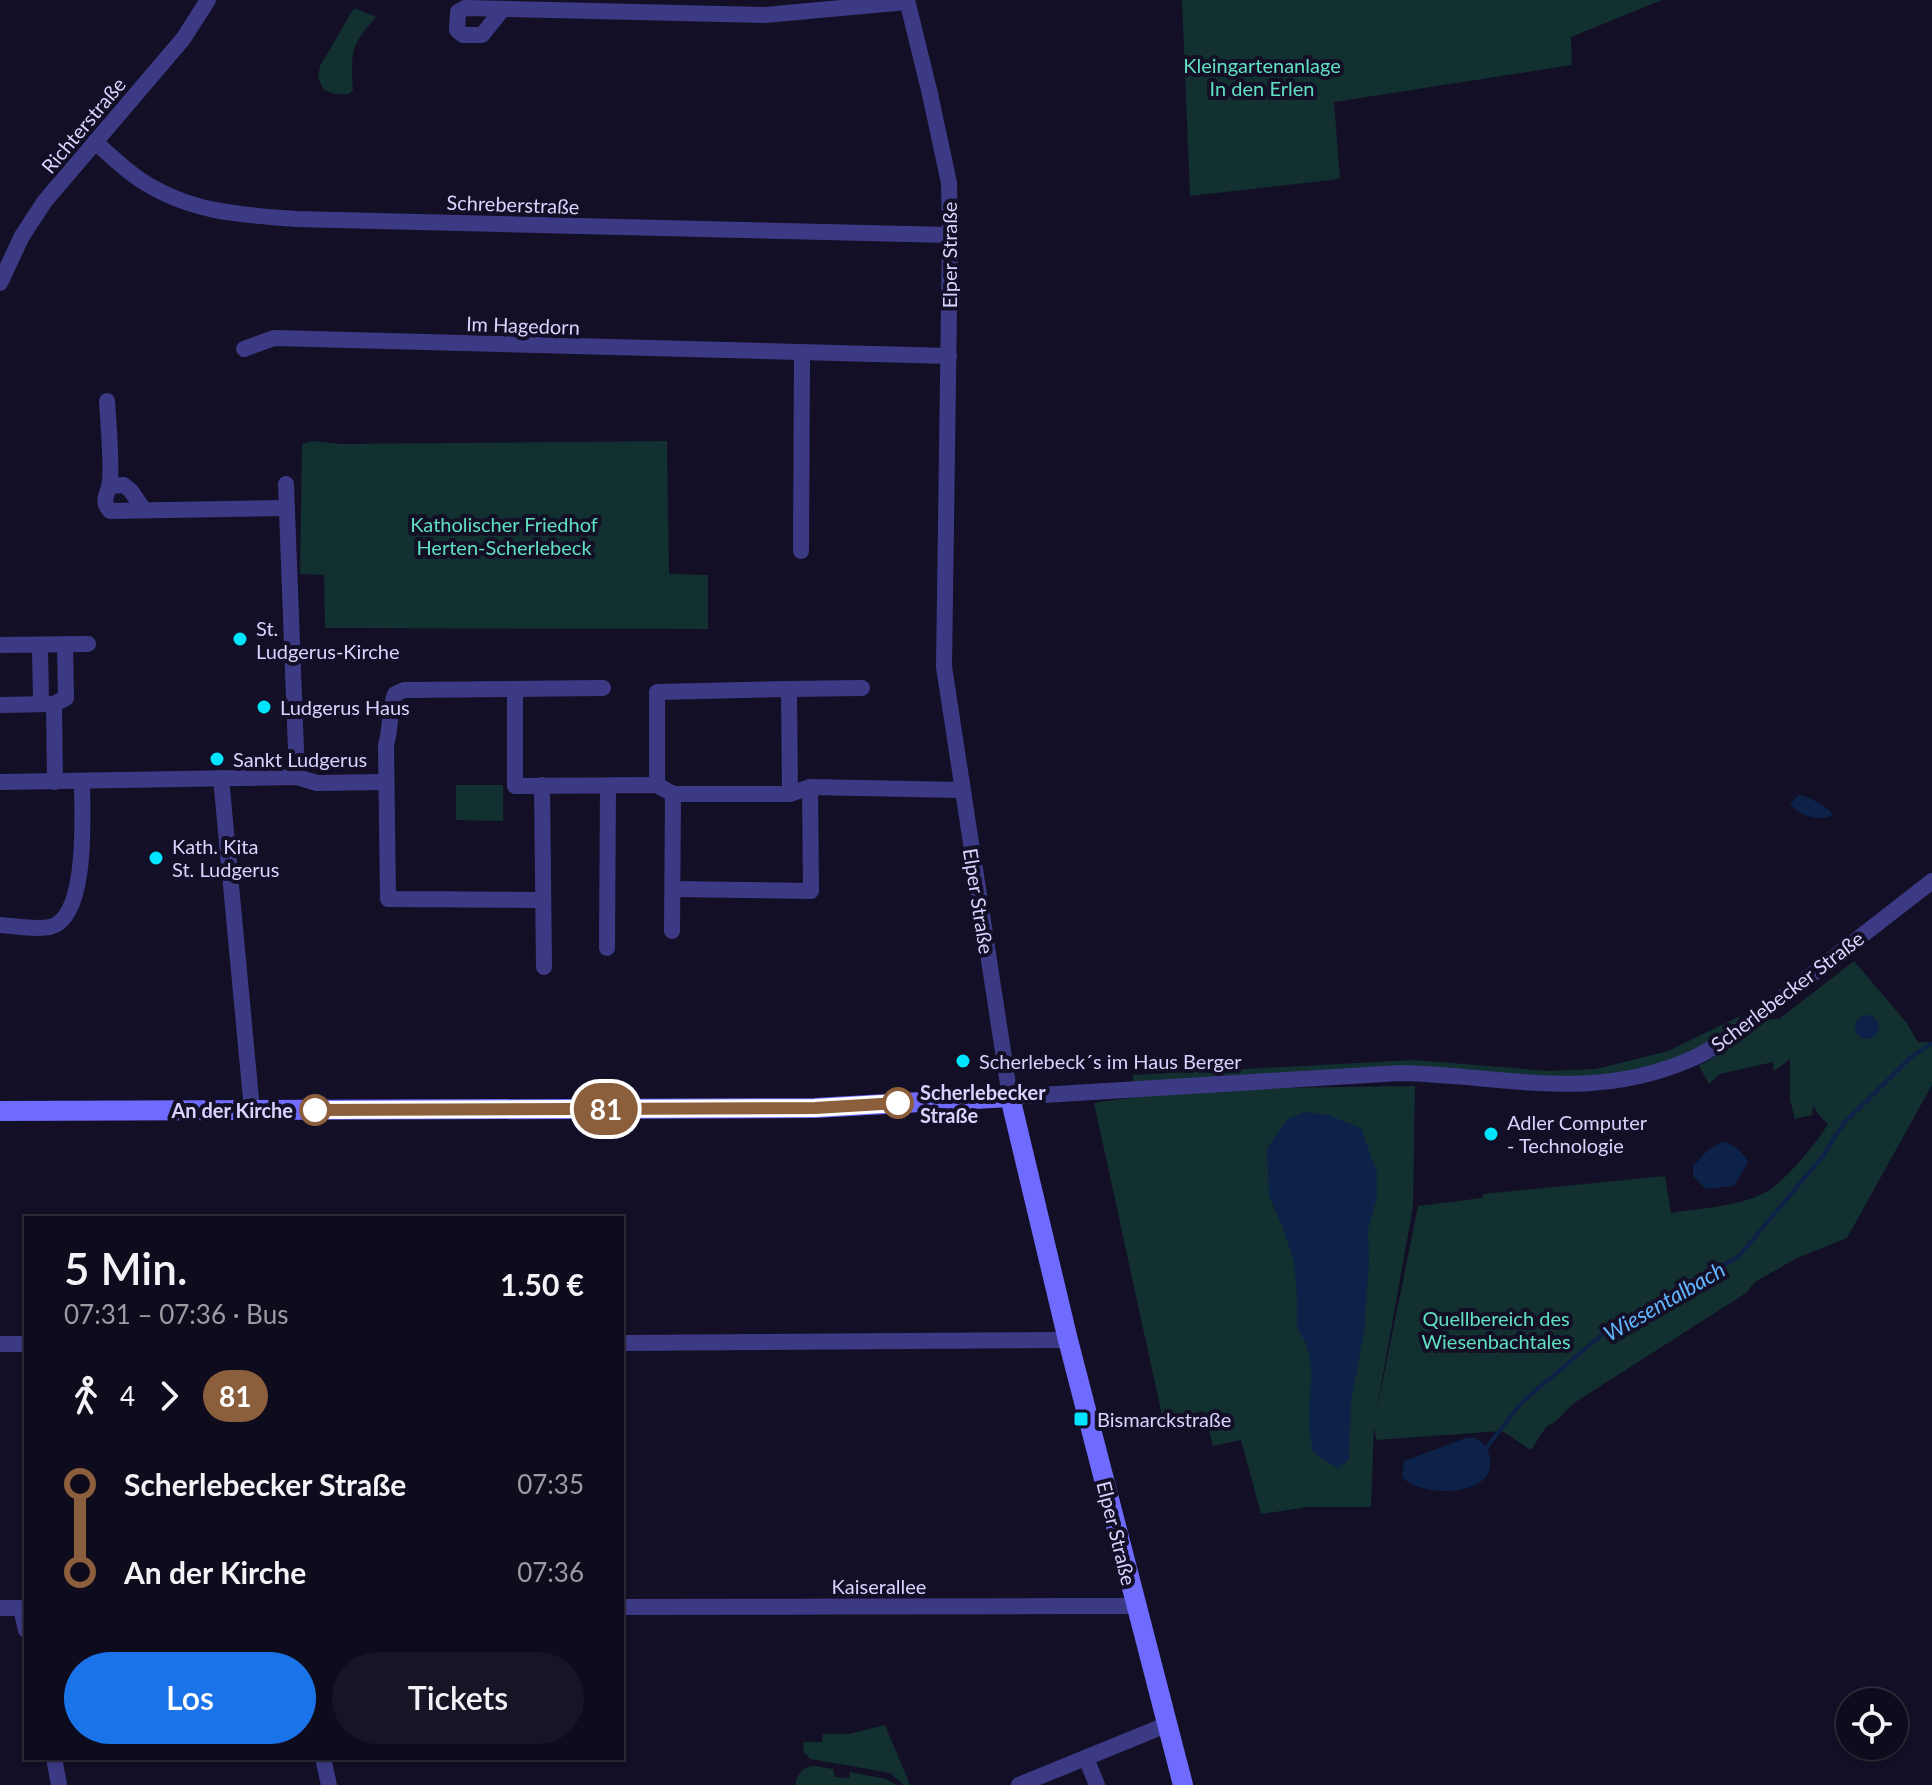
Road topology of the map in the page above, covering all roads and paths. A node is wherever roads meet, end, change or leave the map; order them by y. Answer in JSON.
{"nodes":[{"id":1,"x":208,"y":0,"type":"edge"},
{"id":2,"x":907,"y":1,"type":"edge"},
{"id":3,"x":503,"y":9,"type":"dead end"},
{"id":4,"x":95,"y":142,"type":"junction"},
{"id":5,"x":950,"y":235,"type":"junction"},
{"id":6,"x":0,"y":283,"type":"edge"},
{"id":7,"x":244,"y":349,"type":"dead end"},
{"id":8,"x":802,"y":352,"type":"junction"},
{"id":9,"x":949,"y":356,"type":"junction"},
{"id":10,"x":107,"y":401,"type":"dead end"},
{"id":11,"x":286,"y":484,"type":"dead end"},
{"id":12,"x":110,"y":486,"type":"junction"},
{"id":13,"x":286,"y":508,"type":"junction"},
{"id":14,"x":144,"y":510,"type":"junction"},
{"id":15,"x":801,"y":551,"type":"dead end"},
{"id":16,"x":65,"y":644,"type":"junction"},
{"id":17,"x":88,"y":644,"type":"dead end"},
{"id":18,"x":0,"y":645,"type":"edge"},
{"id":19,"x":40,"y":645,"type":"junction"},
{"id":20,"x":603,"y":688,"type":"dead end"},
{"id":21,"x":862,"y":688,"type":"dead end"},
{"id":22,"x":789,"y":689,"type":"junction"},
{"id":23,"x":515,"y":690,"type":"junction"},
{"id":24,"x":47,"y":704,"type":"junction"},
{"id":25,"x":0,"y":705,"type":"edge"},
{"id":26,"x":297,"y":777,"type":"junction"},
{"id":27,"x":221,"y":778,"type":"junction"},
{"id":28,"x":82,"y":781,"type":"junction"},
{"id":29,"x":0,"y":782,"type":"edge"},
{"id":30,"x":55,"y":782,"type":"junction"},
{"id":31,"x":386,"y":782,"type":"junction"},
{"id":32,"x":542,"y":785,"type":"junction"},
{"id":33,"x":657,"y":785,"type":"junction"},
{"id":34,"x":608,"y":786,"type":"junction"},
{"id":35,"x":810,"y":787,"type":"junction"},
{"id":36,"x":961,"y":790,"type":"junction"},
{"id":37,"x":673,"y":794,"type":"junction"},
{"id":38,"x":790,"y":794,"type":"junction"},
{"id":39,"x":1932,"y":881,"type":"edge"},
{"id":40,"x":673,"y":889,"type":"junction"},
{"id":41,"x":543,"y":900,"type":"junction"},
{"id":42,"x":0,"y":925,"type":"edge"},
{"id":43,"x":672,"y":931,"type":"dead end"},
{"id":44,"x":607,"y":948,"type":"dead end"},
{"id":45,"x":544,"y":967,"type":"dead end"},
{"id":46,"x":1010,"y":1097,"type":"junction"},
{"id":47,"x":252,"y":1110,"type":"junction"},
{"id":48,"x":0,"y":1111,"type":"edge"},
{"id":49,"x":1068,"y":1340,"type":"junction"},
{"id":50,"x":624,"y":1343,"type":"edge"},
{"id":51,"x":0,"y":1344,"type":"edge"},
{"id":52,"x":24,"y":1344,"type":"edge"},
{"id":53,"x":1135,"y":1606,"type":"junction"},
{"id":54,"x":624,"y":1607,"type":"edge"},
{"id":55,"x":0,"y":1608,"type":"edge"},
{"id":56,"x":24,"y":1608,"type":"edge"},
{"id":57,"x":1166,"y":1725,"type":"junction"},
{"id":58,"x":1086,"y":1758,"type":"junction"},
{"id":59,"x":54,"y":1760,"type":"edge"},
{"id":60,"x":323,"y":1760,"type":"edge"},
{"id":61,"x":1026,"y":1784,"type":"edge"},
{"id":62,"x":59,"y":1785,"type":"edge"},
{"id":63,"x":329,"y":1785,"type":"edge"},
{"id":64,"x":1097,"y":1785,"type":"edge"},
{"id":65,"x":1183,"y":1785,"type":"edge"}],
"edges":[{"from":1,"to":4,"type":"street","name":"Richterstraße"},
{"from":2,"to":3,"type":"street"},
{"from":2,"to":5,"type":"street","name":"Elper Straße"},
{"from":4,"to":5,"type":"street","name":"Schreberstraße"},
{"from":4,"to":6,"type":"street","name":"Richterstraße"},
{"from":5,"to":9,"type":"street","name":"Elper Straße"},
{"from":7,"to":8,"type":"street","name":"Im Hagedorn"},
{"from":8,"to":9,"type":"street","name":"Im Hagedorn"},
{"from":8,"to":15,"type":"street"},
{"from":9,"to":36,"type":"street","name":"Elper Straße"},
{"from":10,"to":12,"type":"street"},
{"from":11,"to":13,"type":"street"},
{"from":12,"to":14,"type":"street"},
{"from":12,"to":14,"type":"street"},
{"from":13,"to":14,"type":"street"},
{"from":13,"to":26,"type":"street"},
{"from":16,"to":17,"type":"street"},
{"from":16,"to":19,"type":"street"},
{"from":16,"to":24,"type":"street"},
{"from":18,"to":19,"type":"street"},
{"from":19,"to":24,"type":"street"},
{"from":20,"to":23,"type":"street"},
{"from":21,"to":22,"type":"street"},
{"from":22,"to":33,"type":"street"},
{"from":22,"to":38,"type":"street"},
{"from":23,"to":31,"type":"street"},
{"from":23,"to":32,"type":"street"},
{"from":24,"to":25,"type":"street"},
{"from":24,"to":30,"type":"street"},
{"from":26,"to":27,"type":"street"},
{"from":26,"to":31,"type":"street"},
{"from":27,"to":28,"type":"street"},
{"from":27,"to":47,"type":"street"},
{"from":28,"to":30,"type":"street"},
{"from":28,"to":42,"type":"street"},
{"from":29,"to":30,"type":"street"},
{"from":31,"to":41,"type":"street"},
{"from":32,"to":34,"type":"street"},
{"from":32,"to":41,"type":"street"},
{"from":33,"to":34,"type":"street"},
{"from":33,"to":37,"type":"street"},
{"from":34,"to":44,"type":"street"},
{"from":35,"to":36,"type":"street"},
{"from":35,"to":38,"type":"street"},
{"from":35,"to":40,"type":"street"},
{"from":36,"to":46,"type":"street","name":"Elper Straße"},
{"from":37,"to":38,"type":"street"},
{"from":37,"to":40,"type":"street"},
{"from":39,"to":46,"type":"street","name":"Scherlebecker Straße"},
{"from":40,"to":43,"type":"street"},
{"from":41,"to":45,"type":"street"},
{"from":46,"to":47,"type":"street","name":"Scherlebecker Straße"},
{"from":46,"to":49,"type":"street","name":"Elper Straße"},
{"from":47,"to":48,"type":"street","name":"Scherlebecker Straße"},
{"from":49,"to":50,"type":"street"},
{"from":49,"to":53,"type":"street","name":"Elper Straße"},
{"from":51,"to":52,"type":"street"},
{"from":53,"to":54,"type":"street","name":"Kaiserallee"},
{"from":53,"to":57,"type":"street","name":"Elper Straße"},
{"from":55,"to":56,"type":"street"},
{"from":57,"to":58,"type":"street"},
{"from":57,"to":65,"type":"street","name":"Elper Straße"},
{"from":58,"to":61,"type":"street"},
{"from":58,"to":64,"type":"street"},
{"from":59,"to":62,"type":"street"},
{"from":60,"to":63,"type":"street"}]}
